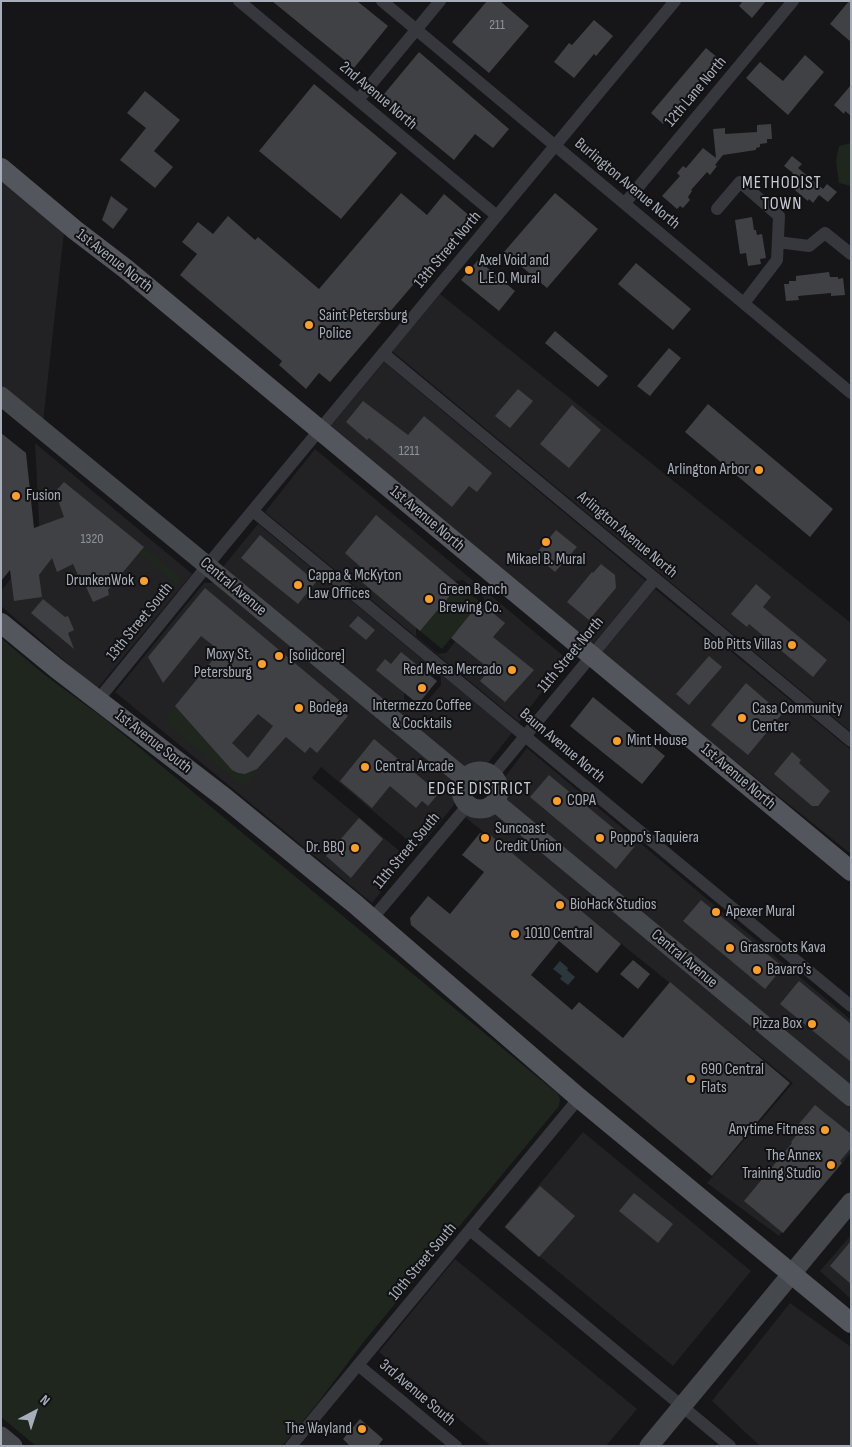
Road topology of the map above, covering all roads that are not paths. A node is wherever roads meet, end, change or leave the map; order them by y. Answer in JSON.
{"nodes":[{"id":1,"x":239,"y":1,"type":"edge"},
{"id":2,"x":382,"y":1,"type":"edge"},
{"id":3,"x":440,"y":1,"type":"edge"},
{"id":4,"x":675,"y":1,"type":"edge"},
{"id":5,"x":793,"y":1,"type":"edge"},
{"id":6,"x":416,"y":30,"type":"junction"},
{"id":7,"x":358,"y":100,"type":"junction"},
{"id":8,"x":555,"y":146,"type":"junction"},
{"id":9,"x":1,"y":168,"type":"edge"},
{"id":10,"x":625,"y":203,"type":"junction"},
{"id":11,"x":717,"y":209,"type":"dead end"},
{"id":12,"x":497,"y":216,"type":"junction"},
{"id":13,"x":778,"y":242,"type":"junction"},
{"id":14,"x":851,"y":254,"type":"edge"},
{"id":15,"x":744,"y":303,"type":"junction"},
{"id":16,"x":383,"y":353,"type":"junction"},
{"id":17,"x":851,"y":393,"type":"edge"},
{"id":18,"x":1,"y":396,"type":"edge"},
{"id":19,"x":320,"y":430,"type":"junction"},
{"id":20,"x":253,"y":511,"type":"junction"},
{"id":21,"x":207,"y":565,"type":"junction"},
{"id":22,"x":655,"y":579,"type":"junction"},
{"id":23,"x":1,"y":623,"type":"edge"},
{"id":24,"x":592,"y":656,"type":"junction"},
{"id":25,"x":98,"y":700,"type":"junction"},
{"id":26,"x":525,"y":736,"type":"junction"},
{"id":27,"x":851,"y":741,"type":"edge"},
{"id":28,"x":493,"y":775,"type":"junction"},
{"id":29,"x":464,"y":778,"type":"junction"},
{"id":30,"x":495,"y":802,"type":"junction"},
{"id":31,"x":468,"y":805,"type":"junction"},
{"id":32,"x":851,"y":871,"type":"edge"},
{"id":33,"x":372,"y":919,"type":"junction"},
{"id":34,"x":851,"y":1006,"type":"edge"},
{"id":35,"x":851,"y":1097,"type":"edge"},
{"id":36,"x":579,"y":1098,"type":"junction"},
{"id":37,"x":851,"y":1202,"type":"edge"},
{"id":38,"x":470,"y":1230,"type":"junction"},
{"id":39,"x":791,"y":1274,"type":"junction"},
{"id":40,"x":851,"y":1323,"type":"edge"},
{"id":41,"x":358,"y":1365,"type":"junction"},
{"id":42,"x":682,"y":1406,"type":"junction"},
{"id":43,"x":1,"y":1436,"type":"edge"},
{"id":44,"x":13,"y":1446,"type":"edge"},
{"id":45,"x":291,"y":1446,"type":"edge"},
{"id":46,"x":456,"y":1446,"type":"edge"},
{"id":47,"x":648,"y":1446,"type":"edge"},
{"id":48,"x":730,"y":1446,"type":"edge"}],
"edges":[{"from":1,"to":7,"type":"street","name":"2nd Avenue North"},
{"from":2,"to":6,"type":"street","name":"Burlington Avenue North"},
{"from":3,"to":6,"type":"street"},
{"from":4,"to":8,"type":"street","name":"13th Street North"},
{"from":5,"to":10,"type":"street","name":"12th Lane North"},
{"from":6,"to":7,"type":"street"},
{"from":6,"to":8,"type":"street","name":"Burlington Avenue North"},
{"from":7,"to":12,"type":"street","name":"2nd Avenue North"},
{"from":8,"to":10,"type":"street","name":"Burlington Avenue North"},
{"from":8,"to":12,"type":"street","name":"13th Street North"},
{"from":9,"to":19,"type":"main road","name":"1st Avenue North"},
{"from":10,"to":15,"type":"street","name":"Burlington Avenue North"},
{"from":11,"to":13,"type":"street"},
{"from":12,"to":16,"type":"street","name":"13th Street North"},
{"from":13,"to":14,"type":"street"},
{"from":13,"to":15,"type":"street"},
{"from":15,"to":17,"type":"street","name":"Burlington Avenue North"},
{"from":16,"to":19,"type":"street","name":"13th Street North"},
{"from":16,"to":22,"type":"street","name":"Arlington Avenue North"},
{"from":18,"to":21,"type":"street","name":"Central Avenue"},
{"from":19,"to":20,"type":"street","name":"13th Street North"},
{"from":19,"to":24,"type":"main road","name":"1st Avenue North"},
{"from":20,"to":21,"type":"street","name":"13th Street North"},
{"from":20,"to":26,"type":"street","name":"Baum Avenue North"},
{"from":21,"to":25,"type":"street","name":"13th Street South"},
{"from":21,"to":29,"type":"street","name":"Central Avenue"},
{"from":22,"to":24,"type":"street","name":"11th Street North"},
{"from":22,"to":27,"type":"street","name":"Arlington Avenue North"},
{"from":23,"to":25,"type":"main road","name":"1st Avenue South"},
{"from":24,"to":26,"type":"street","name":"11th Street North"},
{"from":24,"to":32,"type":"main road","name":"1st Avenue North"},
{"from":25,"to":33,"type":"main road","name":"1st Avenue South"},
{"from":26,"to":28,"type":"street","name":"11th Street North"},
{"from":26,"to":34,"type":"street","name":"Baum Avenue North"},
{"from":28,"to":29,"type":"street"},
{"from":28,"to":30,"type":"street"},
{"from":29,"to":31,"type":"street"},
{"from":30,"to":31,"type":"street"},
{"from":30,"to":35,"type":"street","name":"Central Avenue"},
{"from":31,"to":33,"type":"street","name":"11th Street South"},
{"from":33,"to":36,"type":"main road","name":"1st Avenue South"},
{"from":36,"to":38,"type":"street","name":"10th Street South"},
{"from":36,"to":39,"type":"main road","name":"1st Avenue South"},
{"from":37,"to":39,"type":"street"},
{"from":38,"to":41,"type":"street","name":"10th Street South"},
{"from":38,"to":42,"type":"street"},
{"from":39,"to":40,"type":"main road","name":"1st Avenue South"},
{"from":39,"to":42,"type":"street"},
{"from":41,"to":45,"type":"street","name":"10th Street South"},
{"from":41,"to":46,"type":"street","name":"3rd Avenue South"},
{"from":42,"to":47,"type":"street"},
{"from":42,"to":48,"type":"street"},
{"from":43,"to":44,"type":"street"}]}
